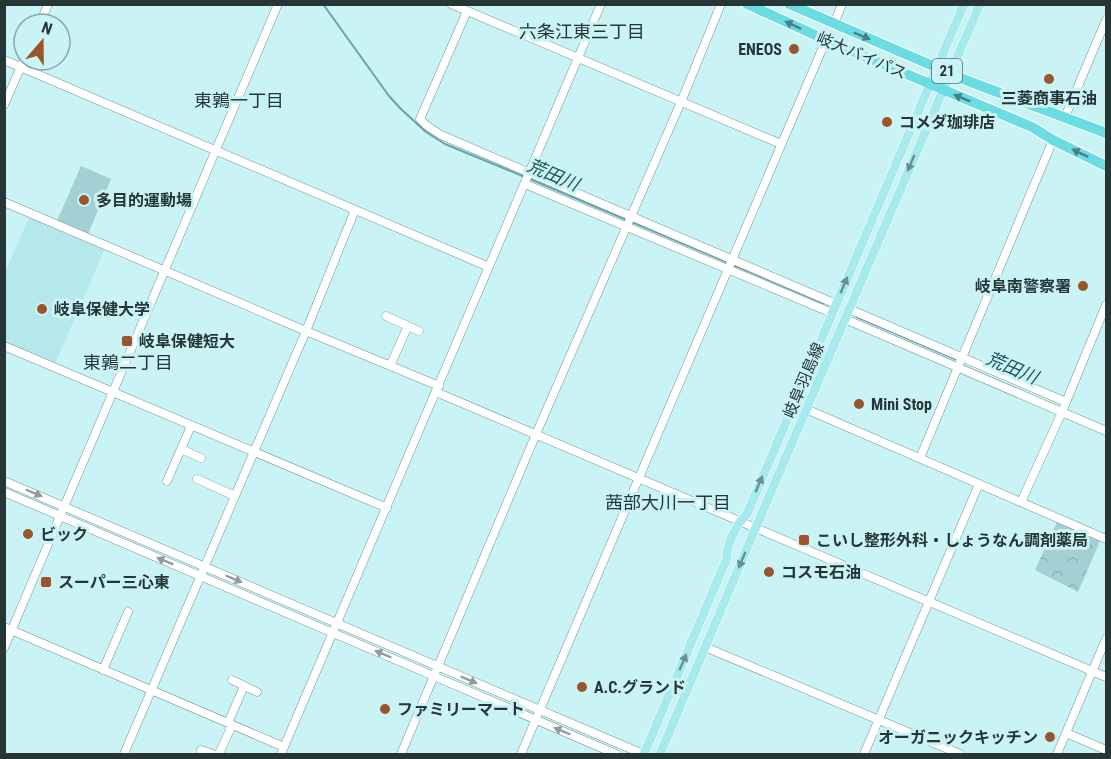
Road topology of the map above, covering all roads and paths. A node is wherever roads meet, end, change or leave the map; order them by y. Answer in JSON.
{"nodes":[{"id":1,"x":278,"y":4,"type":"edge"},
{"id":2,"x":451,"y":4,"type":"edge"},
{"id":3,"x":601,"y":4,"type":"edge"},
{"id":4,"x":721,"y":4,"type":"edge"},
{"id":5,"x":747,"y":4,"type":"edge"},
{"id":6,"x":789,"y":4,"type":"edge"},
{"id":7,"x":842,"y":4,"type":"edge"},
{"id":8,"x":964,"y":4,"type":"edge"},
{"id":9,"x":980,"y":4,"type":"edge"},
{"id":10,"x":467,"y":11,"type":"junction"},
{"id":11,"x":1107,"y":20,"type":"edge"},
{"id":12,"x":834,"y":24,"type":"junction"},
{"id":13,"x":826,"y":40,"type":"junction"},
{"id":14,"x":578,"y":59,"type":"junction"},
{"id":15,"x":936,"y":67,"type":"junction"},
{"id":16,"x":18,"y":72,"type":"edge"},
{"id":17,"x":42,"y":72,"type":"edge"},
{"id":18,"x":950,"y":73,"type":"junction"},
{"id":19,"x":929,"y":84,"type":"junction"},
{"id":20,"x":943,"y":90,"type":"junction"},
{"id":21,"x":681,"y":102,"type":"junction"},
{"id":22,"x":4,"y":105,"type":"edge"},
{"id":23,"x":1065,"y":117,"type":"junction"},
{"id":24,"x":1107,"y":133,"type":"edge"},
{"id":25,"x":1053,"y":140,"type":"junction"},
{"id":26,"x":781,"y":144,"type":"junction"},
{"id":27,"x":216,"y":150,"type":"junction"},
{"id":28,"x":1107,"y":166,"type":"edge"},
{"id":29,"x":527,"y":178,"type":"junction"},
{"id":30,"x":4,"y":202,"type":"edge"},
{"id":31,"x":355,"y":210,"type":"junction"},
{"id":32,"x":629,"y":221,"type":"junction"},
{"id":33,"x":730,"y":264,"type":"junction"},
{"id":34,"x":489,"y":267,"type":"junction"},
{"id":35,"x":165,"y":271,"type":"junction"},
{"id":36,"x":836,"y":303,"type":"junction"},
{"id":37,"x":1107,"y":305,"type":"edge"},
{"id":38,"x":849,"y":309,"type":"junction"},
{"id":39,"x":832,"y":313,"type":"junction"},
{"id":40,"x":386,"y":316,"type":"dead end"},
{"id":41,"x":845,"y":319,"type":"junction"},
{"id":42,"x":408,"y":326,"type":"junction"},
{"id":43,"x":419,"y":330,"type":"dead end"},
{"id":44,"x":306,"y":331,"type":"junction"},
{"id":45,"x":4,"y":346,"type":"edge"},
{"id":46,"x":960,"y":362,"type":"junction"},
{"id":47,"x":390,"y":366,"type":"junction"},
{"id":48,"x":437,"y":389,"type":"junction"},
{"id":49,"x":113,"y":393,"type":"junction"},
{"id":50,"x":1066,"y":402,"type":"junction"},
{"id":51,"x":806,"y":410,"type":"junction"},
{"id":52,"x":1062,"y":412,"type":"junction"},
{"id":53,"x":191,"y":426,"type":"junction"},
{"id":54,"x":1107,"y":431,"type":"edge"},
{"id":55,"x":536,"y":434,"type":"junction"},
{"id":56,"x":181,"y":450,"type":"junction"},
{"id":57,"x":254,"y":452,"type":"junction"},
{"id":58,"x":201,"y":458,"type":"dead end"},
{"id":59,"x":920,"y":458,"type":"junction"},
{"id":60,"x":639,"y":478,"type":"junction"},
{"id":61,"x":197,"y":479,"type":"dead end"},
{"id":62,"x":4,"y":481,"type":"edge"},
{"id":63,"x":167,"y":481,"type":"dead end"},
{"id":64,"x":979,"y":484,"type":"junction"},
{"id":65,"x":4,"y":492,"type":"edge"},
{"id":66,"x":235,"y":496,"type":"junction"},
{"id":67,"x":1022,"y":502,"type":"junction"},
{"id":68,"x":64,"y":506,"type":"junction"},
{"id":69,"x":387,"y":508,"type":"junction"},
{"id":70,"x":61,"y":516,"type":"junction"},
{"id":71,"x":740,"y":520,"type":"junction"},
{"id":72,"x":756,"y":527,"type":"junction"},
{"id":73,"x":1107,"y":539,"type":"edge"},
{"id":74,"x":205,"y":567,"type":"junction"},
{"id":75,"x":201,"y":576,"type":"junction"},
{"id":76,"x":929,"y":602,"type":"junction"},
{"id":77,"x":128,"y":612,"type":"dead end"},
{"id":78,"x":338,"y":624,"type":"junction"},
{"id":79,"x":8,"y":629,"type":"edge"},
{"id":80,"x":334,"y":633,"type":"junction"},
{"id":81,"x":1107,"y":639,"type":"edge"},
{"id":82,"x":705,"y":647,"type":"junction"},
{"id":83,"x":4,"y":648,"type":"edge"},
{"id":84,"x":438,"y":667,"type":"junction"},
{"id":85,"x":103,"y":670,"type":"junction"},
{"id":86,"x":1093,"y":671,"type":"junction"},
{"id":87,"x":435,"y":676,"type":"junction"},
{"id":88,"x":1107,"y":677,"type":"edge"},
{"id":89,"x":232,"y":680,"type":"dead end"},
{"id":90,"x":244,"y":686,"type":"junction"},
{"id":91,"x":152,"y":691,"type":"junction"},
{"id":92,"x":257,"y":692,"type":"dead end"},
{"id":93,"x":540,"y":710,"type":"junction"},
{"id":94,"x":536,"y":720,"type":"junction"},
{"id":95,"x":879,"y":720,"type":"junction"},
{"id":96,"x":230,"y":724,"type":"junction"},
{"id":97,"x":1066,"y":733,"type":"junction"},
{"id":98,"x":201,"y":750,"type":"dead end"},
{"id":99,"x":1107,"y":750,"type":"edge"},
{"id":100,"x":283,"y":751,"type":"edge"},
{"id":101,"x":124,"y":754,"type":"edge"},
{"id":102,"x":213,"y":754,"type":"edge"},
{"id":103,"x":219,"y":754,"type":"edge"},
{"id":104,"x":402,"y":754,"type":"edge"},
{"id":105,"x":521,"y":754,"type":"edge"},
{"id":106,"x":616,"y":754,"type":"edge"},
{"id":107,"x":643,"y":754,"type":"edge"},
{"id":108,"x":660,"y":754,"type":"edge"},
{"id":109,"x":864,"y":754,"type":"edge"},
{"id":110,"x":960,"y":754,"type":"edge"},
{"id":111,"x":1057,"y":754,"type":"edge"}],
"edges":[{"from":1,"to":27,"type":"street"},
{"from":2,"to":10,"type":"street"},
{"from":3,"to":14,"type":"street"},
{"from":4,"to":21,"type":"street"},
{"from":13,"to":5,"type":"highway","name":"岐大バイパス","number":"21","one_way":true},
{"from":6,"to":12,"type":"highway","name":"岐大バイパス","number":"21"},
{"from":7,"to":12,"type":"street"},
{"from":8,"to":15,"type":"main road","name":"岐阜羽島線"},
{"from":9,"to":18,"type":"main road","name":"岐阜羽島線"},
{"from":10,"to":14,"type":"street"},
{"from":10,"to":29,"type":"street"},
{"from":11,"to":23,"type":"street"},
{"from":12,"to":15,"type":"highway","name":"岐大バイパス","number":"21","one_way":true},
{"from":13,"to":19,"type":"highway","name":"岐大バイパス","number":"21"},
{"from":13,"to":26,"type":"street"},
{"from":14,"to":21,"type":"street"},
{"from":14,"to":29,"type":"street"},
{"from":15,"to":18,"type":"highway","name":"岐大バイパス","number":"21"},
{"from":15,"to":19,"type":"main road","name":"岐阜羽島線"},
{"from":16,"to":22,"type":"street"},
{"from":17,"to":27,"type":"street"},
{"from":18,"to":20,"type":"main road","name":"岐阜羽島線"},
{"from":18,"to":23,"type":"highway","name":"岐大バイパス","number":"21"},
{"from":19,"to":20,"type":"highway","name":"岐大バイパス","number":"21"},
{"from":36,"to":19,"type":"main road","name":"岐阜羽島線","one_way":true},
{"from":25,"to":20,"type":"highway","name":"岐大バイパス","number":"21","one_way":true},
{"from":20,"to":38,"type":"main road","name":"岐阜羽島線","one_way":true},
{"from":21,"to":26,"type":"street"},
{"from":21,"to":32,"type":"street"},
{"from":23,"to":24,"type":"highway","name":"岐大バイパス","number":"21"},
{"from":28,"to":25,"type":"highway","name":"岐大バイパス","number":"21","one_way":true},
{"from":25,"to":46,"type":"street"},
{"from":26,"to":33,"type":"street"},
{"from":27,"to":31,"type":"street"},
{"from":27,"to":35,"type":"street"},
{"from":29,"to":32,"type":"street"},
{"from":29,"to":32,"type":"street"},
{"from":29,"to":34,"type":"street"},
{"from":30,"to":35,"type":"street"},
{"from":31,"to":34,"type":"street"},
{"from":31,"to":44,"type":"street"},
{"from":32,"to":33,"type":"street"},
{"from":32,"to":55,"type":"street"},
{"from":33,"to":36,"type":"street"},
{"from":33,"to":39,"type":"street"},
{"from":33,"to":60,"type":"street"},
{"from":34,"to":48,"type":"street"},
{"from":35,"to":44,"type":"street"},
{"from":35,"to":49,"type":"street"},
{"from":36,"to":39,"type":"main road","name":"岐阜羽島線"},
{"from":37,"to":50,"type":"street"},
{"from":38,"to":41,"type":"main road","name":"岐阜羽島線"},
{"from":38,"to":46,"type":"street"},
{"from":71,"to":39,"type":"main road","name":"岐阜羽島線","one_way":true},
{"from":40,"to":42,"type":"street"},
{"from":41,"to":46,"type":"street"},
{"from":41,"to":51,"type":"main road","name":"岐阜羽島線"},
{"from":42,"to":43,"type":"street"},
{"from":42,"to":47,"type":"street"},
{"from":44,"to":47,"type":"street"},
{"from":44,"to":57,"type":"street"},
{"from":45,"to":49,"type":"street"},
{"from":46,"to":50,"type":"street"},
{"from":46,"to":52,"type":"street"},
{"from":46,"to":59,"type":"street"},
{"from":47,"to":48,"type":"street"},
{"from":48,"to":55,"type":"street"},
{"from":48,"to":69,"type":"street"},
{"from":49,"to":53,"type":"street"},
{"from":49,"to":68,"type":"street"},
{"from":50,"to":52,"type":"street"},
{"from":51,"to":59,"type":"street"},
{"from":51,"to":72,"type":"main road","name":"岐阜羽島線"},
{"from":52,"to":54,"type":"street"},
{"from":52,"to":67,"type":"street"},
{"from":53,"to":56,"type":"street"},
{"from":53,"to":57,"type":"street"},
{"from":55,"to":60,"type":"street"},
{"from":55,"to":84,"type":"street"},
{"from":56,"to":58,"type":"street"},
{"from":56,"to":63,"type":"street"},
{"from":57,"to":66,"type":"street"},
{"from":57,"to":69,"type":"street"},
{"from":59,"to":64,"type":"street"},
{"from":60,"to":71,"type":"street"},
{"from":60,"to":93,"type":"street"},
{"from":61,"to":66,"type":"street"},
{"from":62,"to":68,"type":"street","one_way":true},
{"from":64,"to":67,"type":"street"},
{"from":64,"to":76,"type":"street"},
{"from":65,"to":70,"type":"street"},
{"from":66,"to":74,"type":"street"},
{"from":67,"to":73,"type":"street"},
{"from":68,"to":70,"type":"street"},
{"from":68,"to":74,"type":"street"},
{"from":69,"to":78,"type":"street"},
{"from":75,"to":70,"type":"street","one_way":true},
{"from":70,"to":79,"type":"street"},
{"from":71,"to":72,"type":"street"},
{"from":107,"to":71,"type":"main road","name":"岐阜羽島線","one_way":true},
{"from":72,"to":76,"type":"street"},
{"from":72,"to":82,"type":"main road","name":"岐阜羽島線","one_way":true},
{"from":74,"to":75,"type":"street"},
{"from":74,"to":78,"type":"street","one_way":true},
{"from":75,"to":80,"type":"street"},
{"from":75,"to":91,"type":"street"},
{"from":76,"to":86,"type":"street"},
{"from":76,"to":95,"type":"street"},
{"from":77,"to":85,"type":"street"},
{"from":78,"to":80,"type":"street"},
{"from":78,"to":84,"type":"street"},
{"from":79,"to":83,"type":"street"},
{"from":79,"to":85,"type":"street"},
{"from":87,"to":80,"type":"street","one_way":true},
{"from":80,"to":100,"type":"street"},
{"from":81,"to":86,"type":"street"},
{"from":82,"to":95,"type":"street"},
{"from":82,"to":108,"type":"main road","name":"岐阜羽島線"},
{"from":84,"to":87,"type":"street"},
{"from":84,"to":93,"type":"street","one_way":true},
{"from":85,"to":91,"type":"street"},
{"from":86,"to":88,"type":"street"},
{"from":86,"to":97,"type":"street"},
{"from":87,"to":94,"type":"street"},
{"from":87,"to":104,"type":"street"},
{"from":89,"to":90,"type":"street"},
{"from":90,"to":92,"type":"street"},
{"from":90,"to":96,"type":"street"},
{"from":91,"to":96,"type":"street"},
{"from":91,"to":101,"type":"street"},
{"from":93,"to":94,"type":"street"},
{"from":93,"to":107,"type":"street"},
{"from":94,"to":105,"type":"street"},
{"from":106,"to":94,"type":"street","one_way":true},
{"from":95,"to":109,"type":"street"},
{"from":95,"to":110,"type":"street"},
{"from":96,"to":100,"type":"street"},
{"from":96,"to":103,"type":"street"},
{"from":97,"to":99,"type":"street"},
{"from":97,"to":111,"type":"street"},
{"from":98,"to":102,"type":"street"}]}
